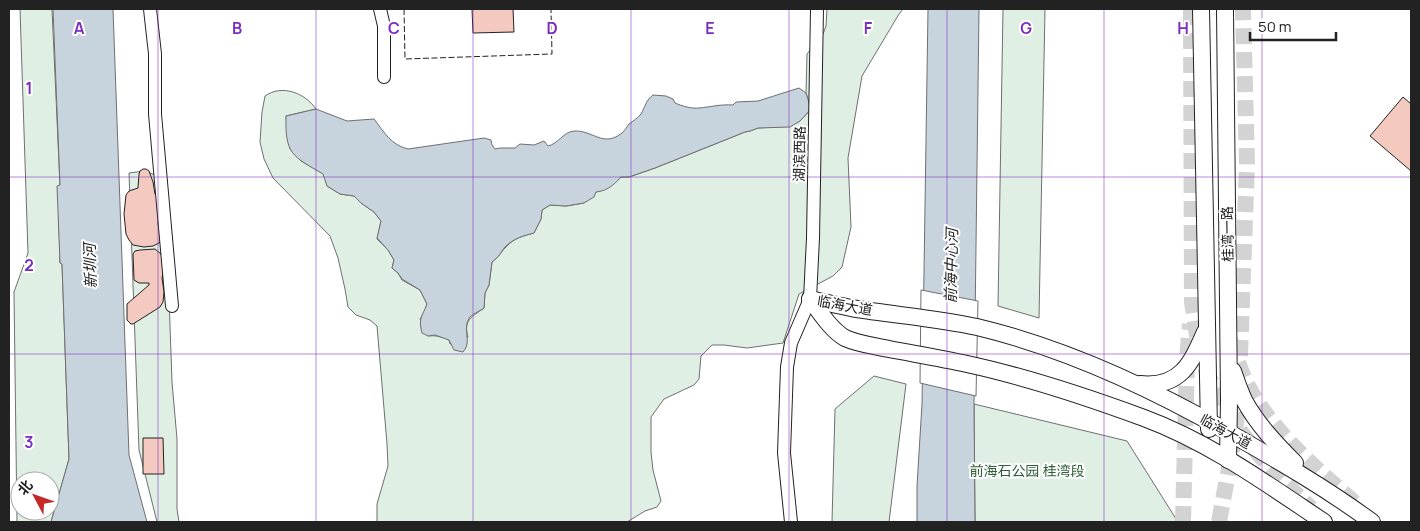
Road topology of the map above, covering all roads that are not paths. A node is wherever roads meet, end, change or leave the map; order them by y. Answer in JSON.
{"nodes":[{"id":1,"x":150,"y":9,"type":"edge"},
{"id":2,"x":380,"y":9,"type":"edge"},
{"id":3,"x":817,"y":9,"type":"edge"},
{"id":4,"x":1201,"y":9,"type":"edge"},
{"id":5,"x":1224,"y":9,"type":"edge"},
{"id":6,"x":384,"y":77,"type":"dead end"},
{"id":7,"x":810,"y":299,"type":"junction"},
{"id":8,"x":172,"y":306,"type":"dead end"},
{"id":9,"x":1207,"y":327,"type":"junction"},
{"id":10,"x":1228,"y":361,"type":"junction"},
{"id":11,"x":1134,"y":383,"type":"junction"},
{"id":12,"x":1209,"y":421,"type":"junction"},
{"id":13,"x":1229,"y":432,"type":"junction"},
{"id":14,"x":1209,"y":449,"type":"junction"},
{"id":15,"x":1228,"y":460,"type":"junction"},
{"id":16,"x":1315,"y":482,"type":"junction"},
{"id":17,"x":790,"y":522,"type":"edge"},
{"id":18,"x":1323,"y":522,"type":"edge"},
{"id":19,"x":1372,"y":522,"type":"edge"}],
"edges":[{"from":1,"to":8,"type":"street"},
{"from":2,"to":6,"type":"street"},
{"from":3,"to":7,"type":"street","name":"湖滨西路"},
{"from":4,"to":9,"type":"main road","name":"桂湾一路"},
{"from":5,"to":10,"type":"main road","name":"桂湾一路"},
{"from":7,"to":11,"type":"main road","name":"临海大道"},
{"from":7,"to":14,"type":"main road","name":"临海大道"},
{"from":7,"to":17,"type":"street"},
{"from":9,"to":11,"type":"main road"},
{"from":9,"to":12,"type":"main road","name":"桂湾一路"},
{"from":10,"to":13,"type":"main road","name":"桂湾一路"},
{"from":10,"to":16,"type":"main road"},
{"from":11,"to":12,"type":"main road","name":"临海大道"},
{"from":12,"to":13,"type":"main road","name":"临海大道"},
{"from":12,"to":14,"type":"main road","name":"桂湾一路"},
{"from":13,"to":15,"type":"main road","name":"桂湾一路"},
{"from":13,"to":16,"type":"main road","name":"临海大道"},
{"from":14,"to":15,"type":"main road","name":"临海大道"},
{"from":15,"to":18,"type":"main road","name":"临海大道"},
{"from":16,"to":19,"type":"main road","name":"临海大道"}]}
